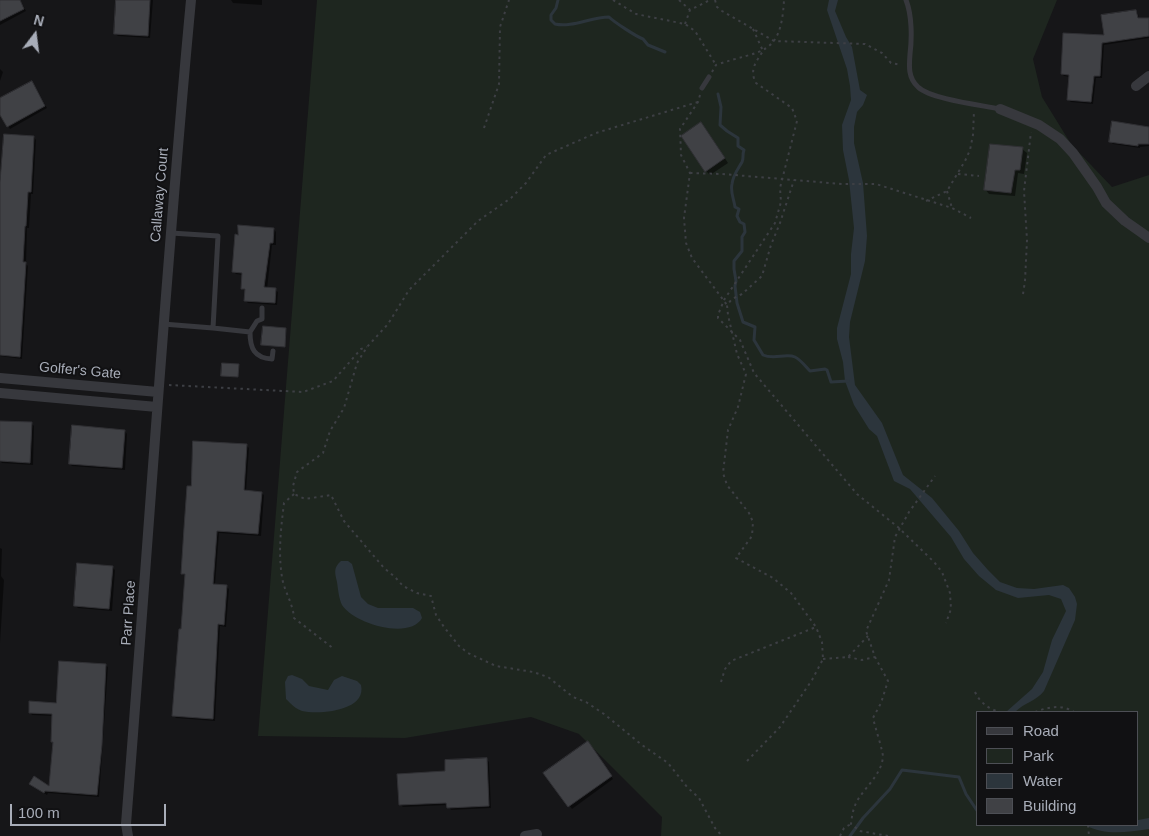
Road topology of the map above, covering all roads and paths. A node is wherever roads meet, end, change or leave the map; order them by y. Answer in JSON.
{"nodes":[{"id":1,"x":191,"y":0,"type":"edge"},
{"id":2,"x":509,"y":0,"type":"edge"},
{"id":3,"x":612,"y":0,"type":"edge"},
{"id":4,"x":679,"y":0,"type":"edge"},
{"id":5,"x":710,"y":0,"type":"edge"},
{"id":6,"x":715,"y":0,"type":"edge"},
{"id":7,"x":784,"y":0,"type":"edge"},
{"id":8,"x":906,"y":0,"type":"edge"},
{"id":9,"x":690,"y":10,"type":"junction"},
{"id":10,"x":685,"y":24,"type":"junction"},
{"id":11,"x":753,"y":29,"type":"junction"},
{"id":12,"x":774,"y":41,"type":"junction"},
{"id":13,"x":763,"y":51,"type":"junction"},
{"id":14,"x":716,"y":65,"type":"junction"},
{"id":15,"x":909,"y":67,"type":"junction"},
{"id":16,"x":1149,"y":76,"type":"edge"},
{"id":17,"x":708,"y":77,"type":"joint"},
{"id":18,"x":1136,"y":86,"type":"dead end"},
{"id":19,"x":702,"y":88,"type":"joint"},
{"id":20,"x":698,"y":102,"type":"junction"},
{"id":21,"x":974,"y":104,"type":"junction"},
{"id":22,"x":1000,"y":109,"type":"joint"},
{"id":23,"x":1032,"y":122,"type":"junction"},
{"id":24,"x":484,"y":128,"type":"dead end"},
{"id":25,"x":690,"y":173,"type":"junction"},
{"id":26,"x":958,"y":174,"type":"junction"},
{"id":27,"x":979,"y":176,"type":"dead end"},
{"id":28,"x":784,"y":179,"type":"junction"},
{"id":29,"x":794,"y":180,"type":"junction"},
{"id":30,"x":947,"y":191,"type":"junction"},
{"id":31,"x":926,"y":201,"type":"junction"},
{"id":32,"x":952,"y":208,"type":"junction"},
{"id":33,"x":971,"y":218,"type":"dead end"},
{"id":34,"x":170,"y":233,"type":"junction"},
{"id":35,"x":1149,"y":238,"type":"edge"},
{"id":36,"x":1023,"y":294,"type":"dead end"},
{"id":37,"x":724,"y":300,"type":"junction"},
{"id":38,"x":727,"y":305,"type":"junction"},
{"id":39,"x":262,"y":308,"type":"dead end"},
{"id":40,"x":163,"y":324,"type":"junction"},
{"id":41,"x":213,"y":328,"type":"junction"},
{"id":42,"x":732,"y":331,"type":"junction"},
{"id":43,"x":250,"y":332,"type":"junction"},
{"id":44,"x":367,"y":347,"type":"junction"},
{"id":45,"x":273,"y":350,"type":"dead end"},
{"id":46,"x":0,"y":378,"type":"edge"},
{"id":47,"x":158,"y":388,"type":"junction"},
{"id":48,"x":0,"y":393,"type":"edge"},
{"id":49,"x":157,"y":407,"type":"junction"},
{"id":50,"x":936,"y":476,"type":"dead end"},
{"id":51,"x":294,"y":494,"type":"junction"},
{"id":52,"x":899,"y":528,"type":"junction"},
{"id":53,"x":946,"y":623,"type":"dead end"},
{"id":54,"x":816,"y":627,"type":"junction"},
{"id":55,"x":868,"y":636,"type":"junction"},
{"id":56,"x":334,"y":649,"type":"dead end"},
{"id":57,"x":848,"y":657,"type":"junction"},
{"id":58,"x":875,"y":657,"type":"junction"},
{"id":59,"x":823,"y":659,"type":"junction"},
{"id":60,"x":721,"y":682,"type":"dead end"},
{"id":61,"x":975,"y":692,"type":"dead end"},
{"id":62,"x":994,"y":711,"type":"edge"},
{"id":63,"x":1039,"y":711,"type":"edge"},
{"id":64,"x":1072,"y":711,"type":"edge"},
{"id":65,"x":747,"y":761,"type":"dead end"},
{"id":66,"x":851,"y":824,"type":"junction"},
{"id":67,"x":537,"y":834,"type":"dead end"},
{"id":68,"x":128,"y":836,"type":"edge"},
{"id":69,"x":525,"y":836,"type":"edge"},
{"id":70,"x":722,"y":836,"type":"edge"},
{"id":71,"x":840,"y":836,"type":"edge"},
{"id":72,"x":888,"y":836,"type":"edge"}],
"edges":[{"from":1,"to":34,"type":"street","name":"Callaway Court"},
{"from":2,"to":24,"type":"path"},
{"from":3,"to":10,"type":"path"},
{"from":4,"to":9,"type":"path"},
{"from":5,"to":9,"type":"path"},
{"from":6,"to":11,"type":"path"},
{"from":7,"to":12,"type":"path"},
{"from":8,"to":15,"type":"lane"},
{"from":9,"to":10,"type":"path"},
{"from":10,"to":14,"type":"path"},
{"from":11,"to":12,"type":"path"},
{"from":11,"to":13,"type":"path"},
{"from":12,"to":13,"type":"path"},
{"from":12,"to":15,"type":"path"},
{"from":13,"to":14,"type":"path"},
{"from":13,"to":28,"type":"path"},
{"from":14,"to":17,"type":"path"},
{"from":15,"to":21,"type":"lane"},
{"from":16,"to":18,"type":"street"},
{"from":17,"to":19,"type":"lane"},
{"from":19,"to":20,"type":"path"},
{"from":20,"to":25,"type":"path"},
{"from":20,"to":44,"type":"path"},
{"from":21,"to":22,"type":"lane"},
{"from":21,"to":26,"type":"path"},
{"from":22,"to":23,"type":"street"},
{"from":23,"to":35,"type":"street"},
{"from":23,"to":36,"type":"path"},
{"from":25,"to":28,"type":"path"},
{"from":25,"to":37,"type":"path"},
{"from":26,"to":27,"type":"path"},
{"from":26,"to":30,"type":"path"},
{"from":28,"to":29,"type":"path"},
{"from":28,"to":37,"type":"path"},
{"from":29,"to":31,"type":"path"},
{"from":29,"to":38,"type":"path"},
{"from":30,"to":31,"type":"path"},
{"from":30,"to":32,"type":"path"},
{"from":31,"to":32,"type":"path"},
{"from":32,"to":33,"type":"path"},
{"from":34,"to":40,"type":"street","name":"Callaway Court"},
{"from":34,"to":41,"type":"lane"},
{"from":37,"to":38,"type":"path"},
{"from":37,"to":42,"type":"path"},
{"from":38,"to":42,"type":"path"},
{"from":39,"to":43,"type":"lane"},
{"from":40,"to":41,"type":"lane"},
{"from":40,"to":47,"type":"street","name":"Callaway Court"},
{"from":41,"to":43,"type":"lane"},
{"from":42,"to":52,"type":"path"},
{"from":42,"to":54,"type":"path"},
{"from":43,"to":45,"type":"lane"},
{"from":44,"to":47,"type":"path"},
{"from":44,"to":51,"type":"path"},
{"from":46,"to":47,"type":"street","name":"Golfer's Gate"},
{"from":47,"to":49,"type":"street","name":"Parr Place"},
{"from":48,"to":49,"type":"street","name":"Golfer's Gate"},
{"from":49,"to":68,"type":"street","name":"Parr Place"},
{"from":50,"to":52,"type":"path"},
{"from":51,"to":56,"type":"path"},
{"from":51,"to":70,"type":"path"},
{"from":52,"to":53,"type":"path"},
{"from":52,"to":55,"type":"path"},
{"from":54,"to":59,"type":"path"},
{"from":54,"to":60,"type":"path"},
{"from":55,"to":57,"type":"path"},
{"from":55,"to":58,"type":"path"},
{"from":57,"to":58,"type":"path"},
{"from":57,"to":59,"type":"path"},
{"from":58,"to":66,"type":"path"},
{"from":59,"to":65,"type":"path"},
{"from":61,"to":62,"type":"path"},
{"from":63,"to":64,"type":"path"},
{"from":66,"to":71,"type":"path"},
{"from":66,"to":72,"type":"path"},
{"from":67,"to":69,"type":"street"}]}
